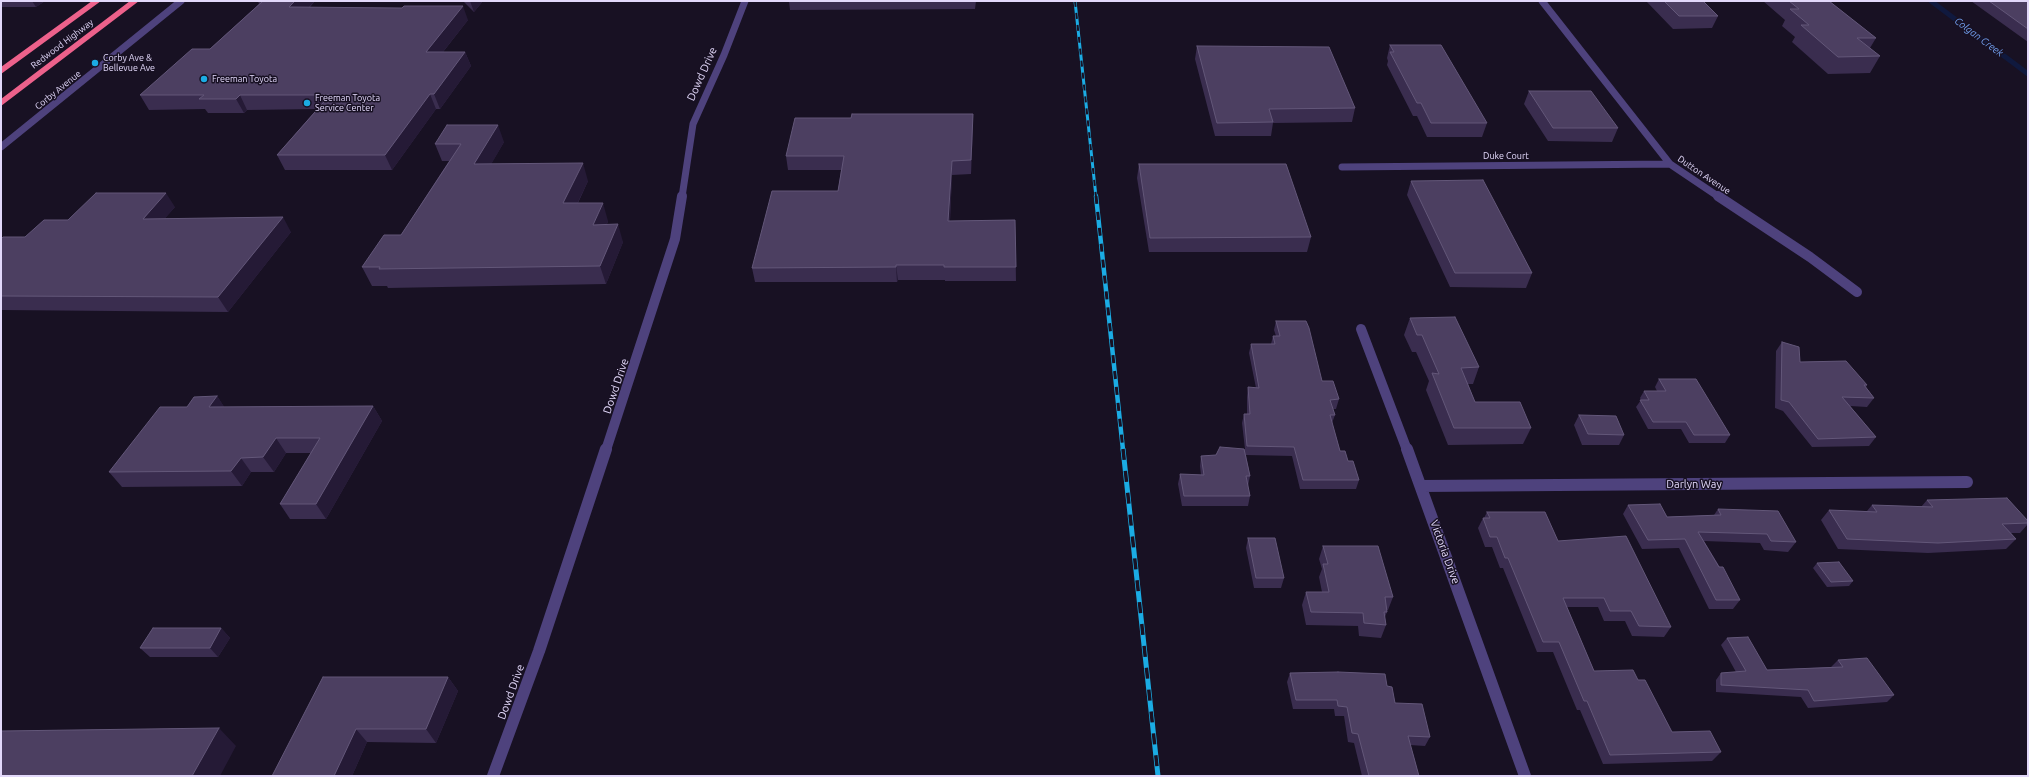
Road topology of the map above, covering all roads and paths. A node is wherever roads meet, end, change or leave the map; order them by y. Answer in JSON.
{"nodes":[{"id":1,"x":97,"y":1,"type":"edge"},
{"id":2,"x":135,"y":1,"type":"edge"},
{"id":3,"x":181,"y":1,"type":"edge"},
{"id":4,"x":745,"y":1,"type":"edge"},
{"id":5,"x":1542,"y":1,"type":"edge"},
{"id":6,"x":1,"y":71,"type":"edge"},
{"id":7,"x":1,"y":103,"type":"edge"},
{"id":8,"x":1,"y":147,"type":"edge"},
{"id":9,"x":1670,"y":164,"type":"junction"},
{"id":10,"x":1342,"y":167,"type":"dead end"},
{"id":11,"x":1857,"y":292,"type":"dead end"},
{"id":12,"x":1361,"y":329,"type":"dead end"},
{"id":13,"x":1967,"y":482,"type":"dead end"},
{"id":14,"x":1421,"y":486,"type":"junction"},
{"id":15,"x":492,"y":776,"type":"edge"},
{"id":16,"x":1525,"y":776,"type":"edge"}],
"edges":[{"from":1,"to":6,"type":"highway","name":"Redwood Highway"},
{"from":2,"to":7,"type":"highway","name":"Redwood Highway"},
{"from":3,"to":8,"type":"street","name":"Corby Avenue"},
{"from":4,"to":15,"type":"street","name":"Dowd Drive"},
{"from":5,"to":9,"type":"street","name":"Dutton Avenue"},
{"from":9,"to":10,"type":"street","name":"Duke Court"},
{"from":9,"to":11,"type":"street","name":"Dutton Avenue"},
{"from":12,"to":14,"type":"street","name":"Victoria Drive"},
{"from":13,"to":14,"type":"street","name":"Darlyn Way"},
{"from":14,"to":16,"type":"street","name":"Victoria Drive"}]}
